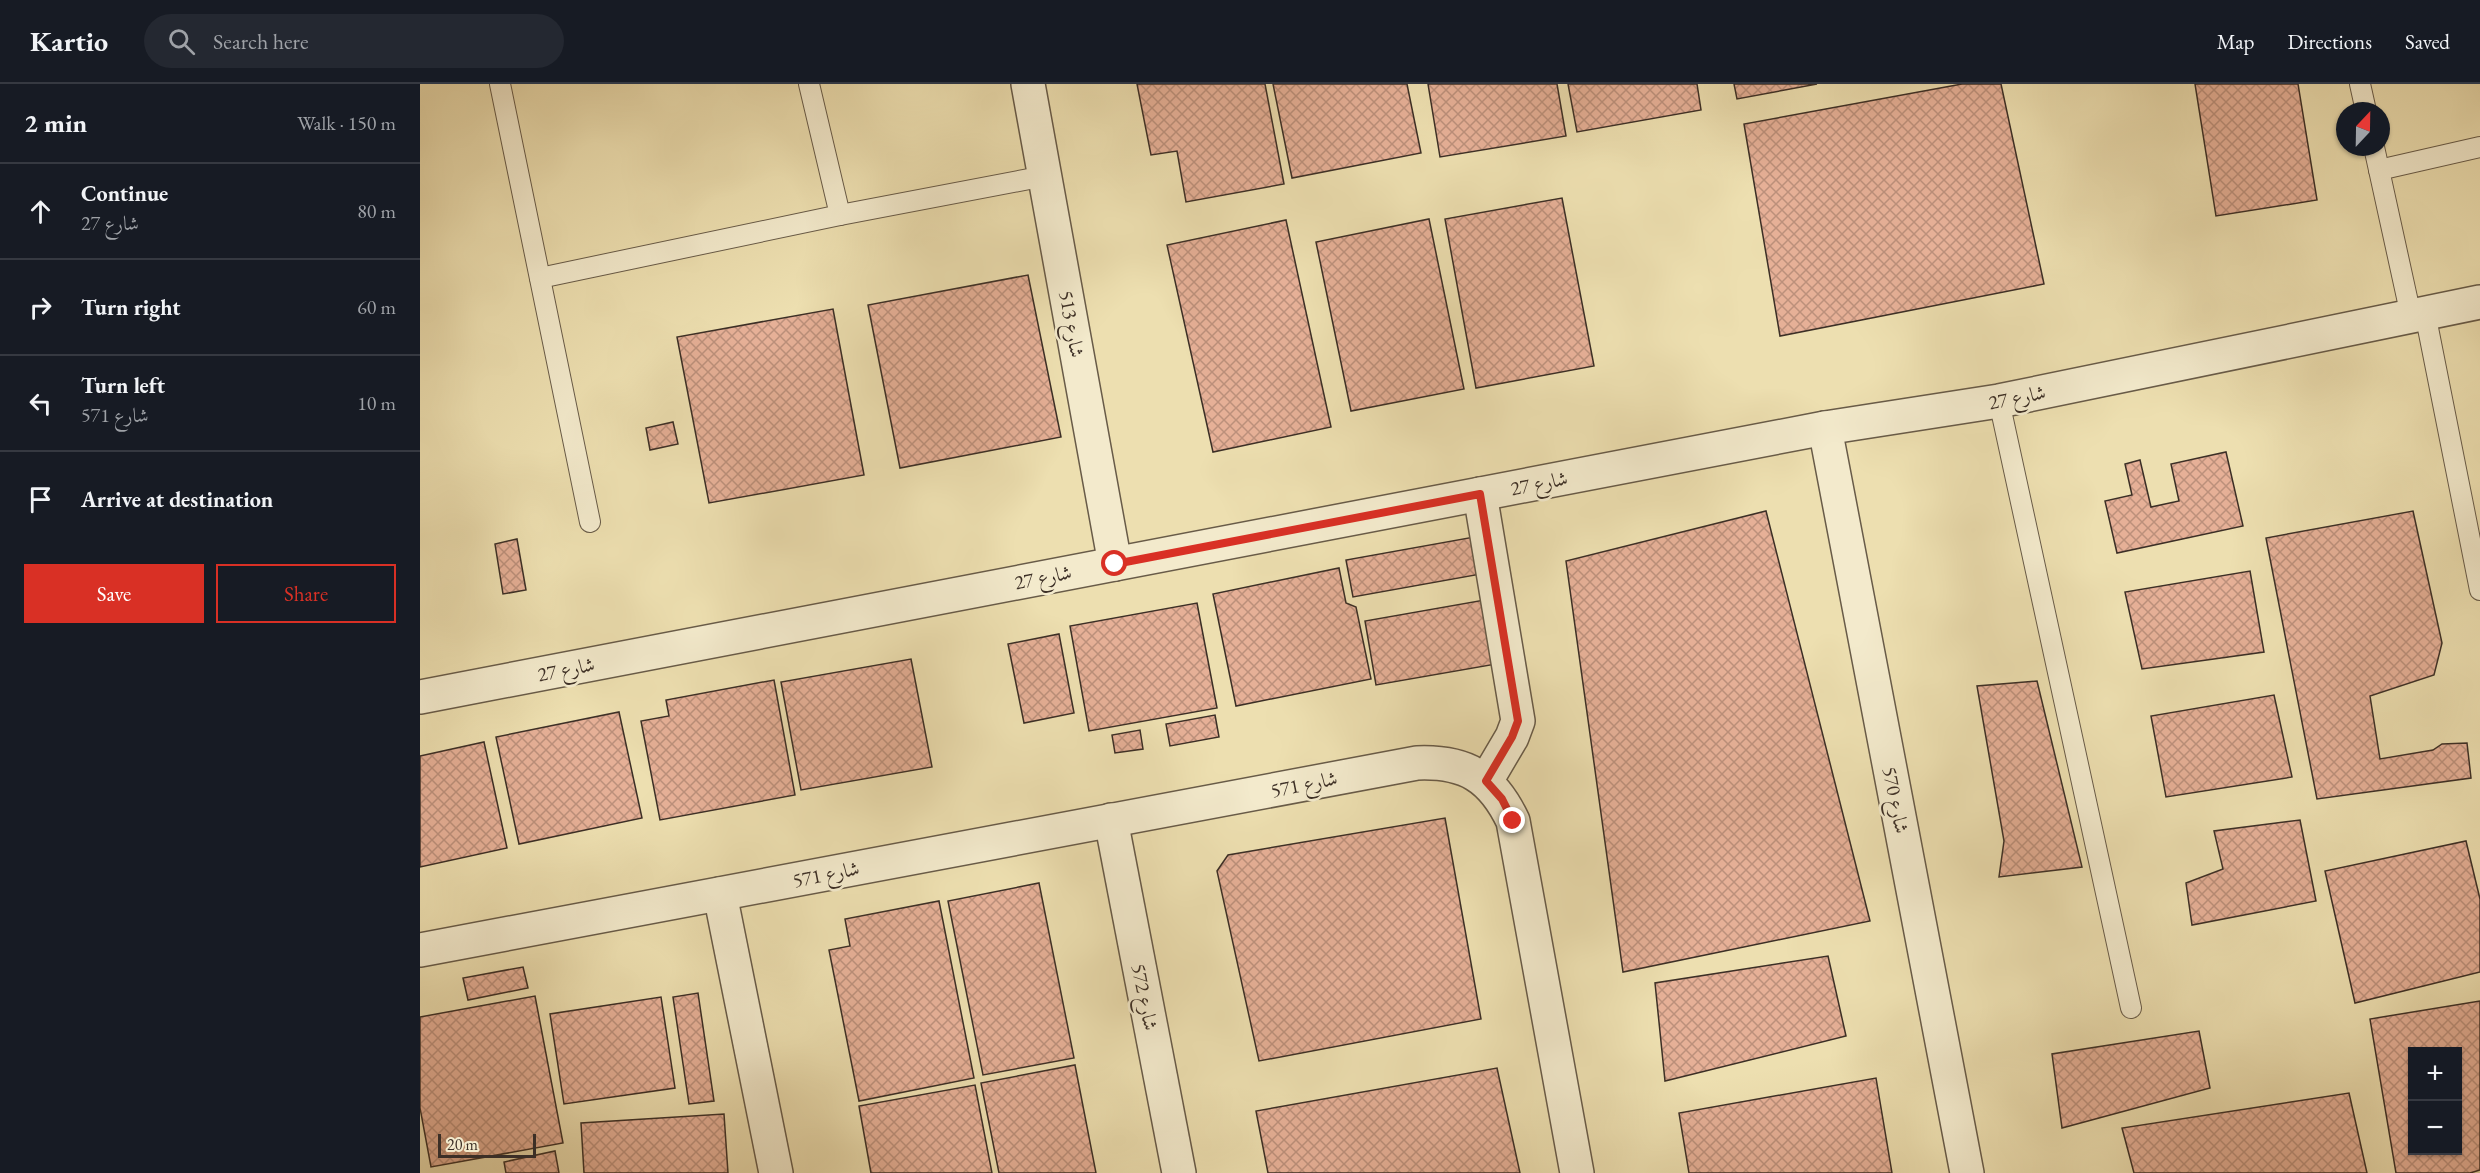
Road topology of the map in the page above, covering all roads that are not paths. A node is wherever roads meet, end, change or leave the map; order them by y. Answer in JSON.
{"nodes":[{"id":1,"x":500,"y":84,"type":"edge"},
{"id":2,"x":809,"y":84,"type":"edge"},
{"id":3,"x":1028,"y":84,"type":"edge"},
{"id":4,"x":2360,"y":84,"type":"edge"},
{"id":5,"x":2364,"y":102,"type":"edge"},
{"id":6,"x":2480,"y":147,"type":"edge"},
{"id":7,"x":2376,"y":156,"type":"edge"},
{"id":8,"x":2379,"y":170,"type":"junction"},
{"id":9,"x":1045,"y":176,"type":"junction"},
{"id":10,"x":840,"y":215,"type":"junction"},
{"id":11,"x":540,"y":278,"type":"junction"},
{"id":12,"x":2480,"y":302,"type":"edge"},
{"id":13,"x":2418,"y":314,"type":"junction"},
{"id":14,"x":1999,"y":401,"type":"junction"},
{"id":15,"x":1825,"y":428,"type":"junction"},
{"id":16,"x":1480,"y":494,"type":"junction"},
{"id":17,"x":590,"y":522,"type":"dead end"},
{"id":18,"x":1115,"y":564,"type":"junction"},
{"id":19,"x":2480,"y":590,"type":"edge"},
{"id":20,"x":420,"y":697,"type":"edge"},
{"id":21,"x":1486,"y":781,"type":"junction"},
{"id":22,"x":1111,"y":820,"type":"junction"},
{"id":23,"x":720,"y":894,"type":"junction"},
{"id":24,"x":420,"y":950,"type":"edge"},
{"id":25,"x":2131,"y":1008,"type":"dead end"},
{"id":26,"x":776,"y":1173,"type":"edge"},
{"id":27,"x":1179,"y":1173,"type":"edge"},
{"id":28,"x":1577,"y":1173,"type":"edge"},
{"id":29,"x":1966,"y":1173,"type":"edge"}],
"edges":[{"from":1,"to":11,"type":"lane"},
{"from":2,"to":10,"type":"lane"},
{"from":3,"to":9,"type":"street","name":"شارع 513"},
{"from":4,"to":5,"type":"lane"},
{"from":6,"to":8,"type":"lane"},
{"from":7,"to":8,"type":"lane"},
{"from":8,"to":13,"type":"lane"},
{"from":9,"to":10,"type":"lane"},
{"from":9,"to":18,"type":"street","name":"شارع 513"},
{"from":10,"to":11,"type":"lane"},
{"from":11,"to":17,"type":"lane"},
{"from":12,"to":13,"type":"street","name":"شارع 27"},
{"from":13,"to":14,"type":"street","name":"شارع 27"},
{"from":13,"to":19,"type":"lane"},
{"from":14,"to":15,"type":"street","name":"شارع 27"},
{"from":14,"to":25,"type":"lane"},
{"from":15,"to":16,"type":"street","name":"شارع 27"},
{"from":15,"to":29,"type":"street","name":"شارع 570"},
{"from":16,"to":18,"type":"street","name":"شارع 27"},
{"from":16,"to":21,"type":"street"},
{"from":18,"to":20,"type":"street","name":"شارع 27"},
{"from":21,"to":22,"type":"street","name":"شارع 571"},
{"from":21,"to":28,"type":"street","name":"شارع 571"},
{"from":22,"to":23,"type":"street","name":"شارع 571"},
{"from":22,"to":27,"type":"street","name":"شارع 572"},
{"from":23,"to":24,"type":"street","name":"شارع 571"},
{"from":23,"to":26,"type":"street"}]}
